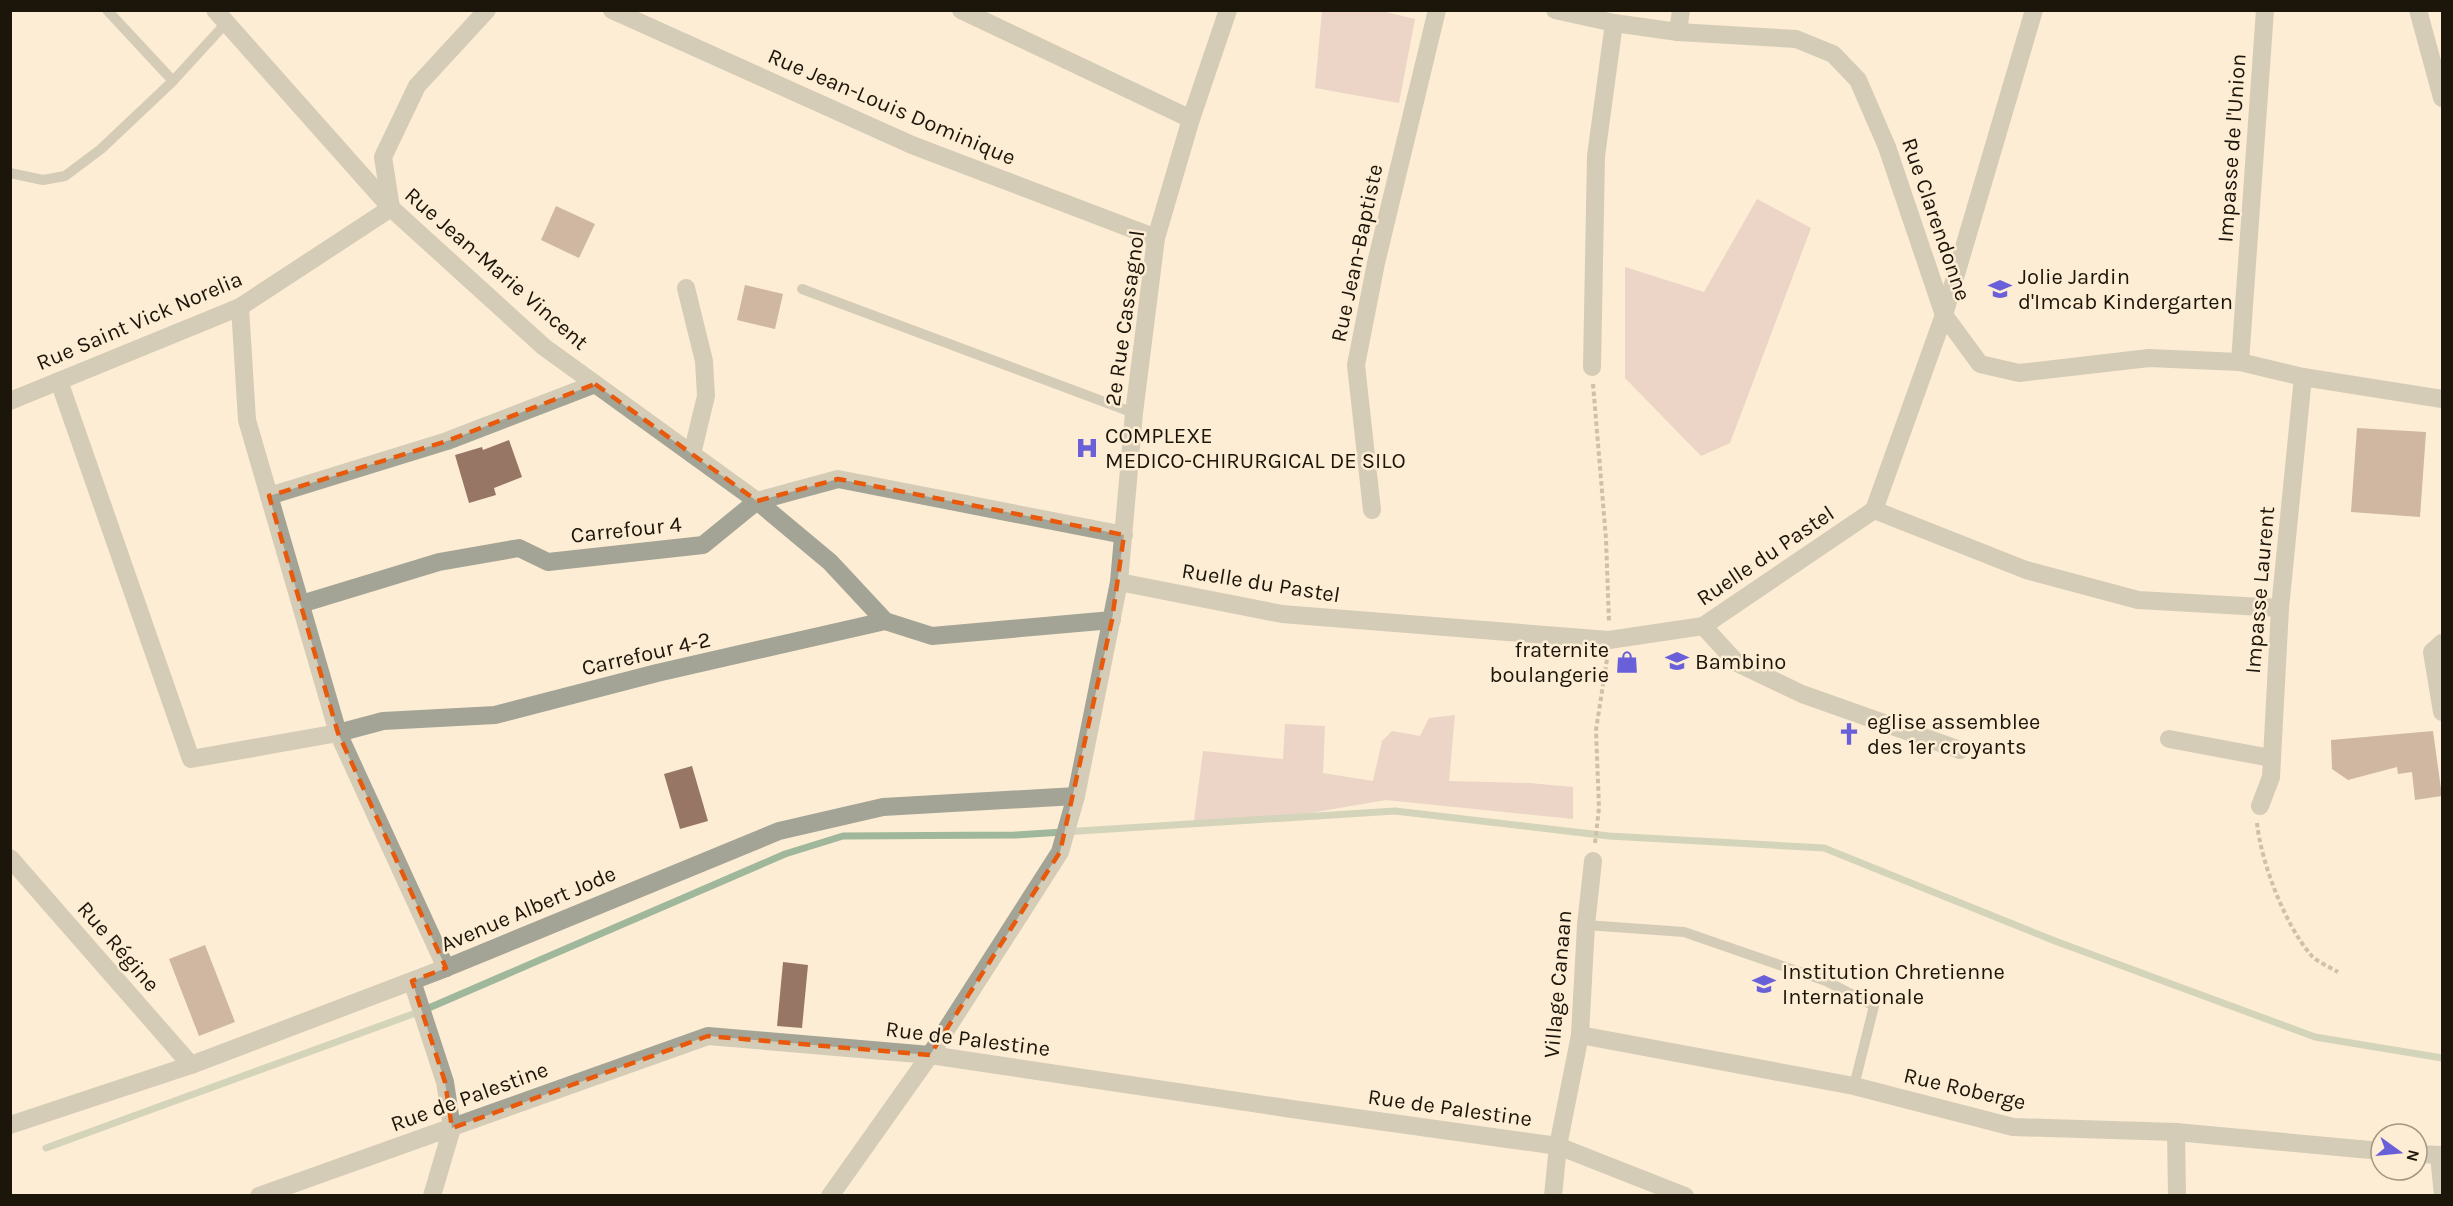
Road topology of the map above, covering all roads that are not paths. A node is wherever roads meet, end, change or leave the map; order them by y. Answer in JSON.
{"nodes":[{"id":1,"x":107,"y":10,"type":"edge"},
{"id":2,"x":487,"y":10,"type":"edge"},
{"id":3,"x":612,"y":10,"type":"edge"},
{"id":4,"x":962,"y":10,"type":"edge"},
{"id":5,"x":1228,"y":10,"type":"edge"},
{"id":6,"x":1437,"y":10,"type":"edge"},
{"id":7,"x":1555,"y":10,"type":"edge"},
{"id":8,"x":1682,"y":10,"type":"edge"},
{"id":9,"x":2034,"y":10,"type":"edge"},
{"id":10,"x":2265,"y":10,"type":"edge"},
{"id":11,"x":2418,"y":10,"type":"edge"},
{"id":12,"x":221,"y":17,"type":"edge"},
{"id":13,"x":1614,"y":23,"type":"junction"},
{"id":14,"x":1678,"y":32,"type":"junction"},
{"id":15,"x":173,"y":81,"type":"junction"},
{"id":16,"x":2442,"y":98,"type":"edge"},
{"id":17,"x":1191,"y":119,"type":"junction"},
{"id":18,"x":10,"y":173,"type":"edge"},
{"id":19,"x":391,"y":208,"type":"junction"},
{"id":20,"x":1156,"y":238,"type":"junction"},
{"id":21,"x":686,"y":288,"type":"dead end"},
{"id":22,"x":802,"y":289,"type":"dead end"},
{"id":23,"x":240,"y":307,"type":"junction"},
{"id":24,"x":1944,"y":315,"type":"junction"},
{"id":25,"x":2240,"y":362,"type":"junction"},
{"id":26,"x":1592,"y":367,"type":"road end"},
{"id":27,"x":2303,"y":376,"type":"junction"},
{"id":28,"x":59,"y":381,"type":"junction"},
{"id":29,"x":595,"y":384,"type":"junction"},
{"id":30,"x":2442,"y":399,"type":"edge"},
{"id":31,"x":10,"y":401,"type":"edge"},
{"id":32,"x":1134,"y":413,"type":"junction"},
{"id":33,"x":692,"y":454,"type":"junction"},
{"id":34,"x":269,"y":496,"type":"junction"},
{"id":35,"x":757,"y":501,"type":"junction"},
{"id":36,"x":1372,"y":510,"type":"dead end"},
{"id":37,"x":1874,"y":510,"type":"junction"},
{"id":38,"x":1124,"y":535,"type":"junction"},
{"id":39,"x":1119,"y":582,"type":"junction"},
{"id":40,"x":301,"y":604,"type":"junction"},
{"id":41,"x":2280,"y":608,"type":"junction"},
{"id":42,"x":1112,"y":620,"type":"junction"},
{"id":43,"x":885,"y":621,"type":"junction"},
{"id":44,"x":1703,"y":626,"type":"junction"},
{"id":45,"x":2442,"y":643,"type":"edge"},
{"id":46,"x":2442,"y":712,"type":"edge"},
{"id":47,"x":338,"y":733,"type":"junction"},
{"id":48,"x":2169,"y":739,"type":"dead end"},
{"id":49,"x":1960,"y":750,"type":"dead end"},
{"id":50,"x":2271,"y":758,"type":"junction"},
{"id":51,"x":1076,"y":796,"type":"junction"},
{"id":52,"x":2260,"y":806,"type":"road end"},
{"id":53,"x":10,"y":858,"type":"edge"},
{"id":54,"x":1593,"y":861,"type":"road end"},
{"id":55,"x":1586,"y":925,"type":"junction"},
{"id":56,"x":446,"y":968,"type":"junction"},
{"id":57,"x":412,"y":981,"type":"junction"},
{"id":58,"x":1580,"y":1035,"type":"junction"},
{"id":59,"x":930,"y":1055,"type":"junction"},
{"id":60,"x":190,"y":1065,"type":"junction"},
{"id":61,"x":1854,"y":1086,"type":"junction"},
{"id":62,"x":10,"y":1125,"type":"edge"},
{"id":63,"x":452,"y":1128,"type":"junction"},
{"id":64,"x":2176,"y":1132,"type":"junction"},
{"id":65,"x":1558,"y":1146,"type":"junction"},
{"id":66,"x":2369,"y":1150,"type":"edge"},
{"id":67,"x":2431,"y":1155,"type":"edge"},
{"id":68,"x":259,"y":1196,"type":"edge"},
{"id":69,"x":432,"y":1196,"type":"edge"},
{"id":70,"x":830,"y":1196,"type":"edge"},
{"id":71,"x":1553,"y":1196,"type":"edge"},
{"id":72,"x":1685,"y":1196,"type":"edge"},
{"id":73,"x":2177,"y":1196,"type":"edge"},
{"id":74,"x":2439,"y":1196,"type":"edge"}],
"edges":[{"from":1,"to":15,"type":"lane"},
{"from":2,"to":19,"type":"street"},
{"from":3,"to":20,"type":"street","name":"Rue Jean-Louis Dominique"},
{"from":4,"to":17,"type":"street"},
{"from":5,"to":17,"type":"street","name":"2e Rue Cassagnol"},
{"from":6,"to":36,"type":"street","name":"Rue Jean-Baptiste"},
{"from":7,"to":13,"type":"street","name":"Rue Clarendonne"},
{"from":8,"to":14,"type":"street"},
{"from":9,"to":24,"type":"street"},
{"from":10,"to":25,"type":"street","name":"Impasse de l'Union"},
{"from":11,"to":16,"type":"street"},
{"from":12,"to":15,"type":"lane"},
{"from":12,"to":19,"type":"street","name":"Rue Jean-Marie Vincent"},
{"from":13,"to":14,"type":"street","name":"Rue Clarendonne"},
{"from":13,"to":26,"type":"street"},
{"from":14,"to":24,"type":"street","name":"Rue Clarendonne"},
{"from":15,"to":18,"type":"lane"},
{"from":17,"to":20,"type":"street","name":"2e Rue Cassagnol"},
{"from":19,"to":23,"type":"street","name":"Rue Saint Vick Norelia"},
{"from":19,"to":29,"type":"street","name":"Rue Jean-Marie Vincent"},
{"from":20,"to":32,"type":"street","name":"2e Rue Cassagnol"},
{"from":21,"to":33,"type":"street"},
{"from":22,"to":32,"type":"lane"},
{"from":23,"to":28,"type":"street","name":"Rue Saint Vick Norelia"},
{"from":23,"to":34,"type":"street"},
{"from":24,"to":25,"type":"street","name":"Rue Clarendonne"},
{"from":24,"to":37,"type":"street"},
{"from":25,"to":27,"type":"street","name":"Rue Clarendonne"},
{"from":27,"to":30,"type":"street","name":"Rue Clarendonne"},
{"from":27,"to":41,"type":"street","name":"Impasse Laurent"},
{"from":28,"to":31,"type":"street","name":"Rue Saint Vick Norelia"},
{"from":28,"to":47,"type":"street","name":"Carrefour 4-2"},
{"from":29,"to":33,"type":"street","name":"Rue Jean-Marie Vincent"},
{"from":29,"to":34,"type":"street"},
{"from":32,"to":38,"type":"street","name":"2e Rue Cassagnol"},
{"from":33,"to":35,"type":"street","name":"Rue Jean-Marie Vincent"},
{"from":34,"to":40,"type":"street"},
{"from":35,"to":38,"type":"street","name":"Carrefour 4"},
{"from":35,"to":40,"type":"street","name":"Carrefour 4"},
{"from":35,"to":43,"type":"street","name":"Rue Jean-Marie Vincent"},
{"from":37,"to":41,"type":"street"},
{"from":37,"to":44,"type":"street","name":"Ruelle du Pastel"},
{"from":38,"to":39,"type":"street","name":"2e Rue Cassagnol"},
{"from":39,"to":42,"type":"street","name":"2e Rue Cassagnol"},
{"from":39,"to":44,"type":"street","name":"Ruelle du Pastel"},
{"from":40,"to":47,"type":"street"},
{"from":41,"to":50,"type":"street","name":"Impasse Laurent"},
{"from":42,"to":43,"type":"street"},
{"from":42,"to":51,"type":"street","name":"2e Rue Cassagnol"},
{"from":43,"to":47,"type":"street","name":"Carrefour 4-2"},
{"from":44,"to":49,"type":"street"},
{"from":45,"to":46,"type":"street"},
{"from":47,"to":56,"type":"street"},
{"from":48,"to":50,"type":"street"},
{"from":50,"to":52,"type":"street","name":"Impasse Laurent"},
{"from":51,"to":56,"type":"street","name":"Avenue Albert Jode"},
{"from":51,"to":59,"type":"street","name":"2e Rue Cassagnol"},
{"from":53,"to":60,"type":"street","name":"Rue Régine"},
{"from":54,"to":55,"type":"street","name":"Village Canaan"},
{"from":55,"to":58,"type":"street","name":"Village Canaan"},
{"from":55,"to":61,"type":"lane"},
{"from":56,"to":57,"type":"street","name":"Avenue Albert Jode"},
{"from":57,"to":60,"type":"street","name":"Avenue Albert Jode"},
{"from":57,"to":63,"type":"street"},
{"from":58,"to":61,"type":"street","name":"Rue Roberge"},
{"from":58,"to":65,"type":"street","name":"Village Canaan"},
{"from":59,"to":63,"type":"street","name":"Rue de Palestine"},
{"from":59,"to":65,"type":"street","name":"Rue de Palestine"},
{"from":59,"to":70,"type":"street"},
{"from":60,"to":62,"type":"street","name":"Avenue Albert Jode"},
{"from":61,"to":64,"type":"street","name":"Rue Roberge"},
{"from":63,"to":68,"type":"street","name":"Rue de Palestine"},
{"from":63,"to":69,"type":"street"},
{"from":64,"to":66,"type":"street","name":"Rue Roberge"},
{"from":64,"to":73,"type":"street"},
{"from":65,"to":71,"type":"street","name":"Village Canaan"},
{"from":65,"to":72,"type":"street","name":"Rue de Palestine"},
{"from":67,"to":74,"type":"lane"}]}
